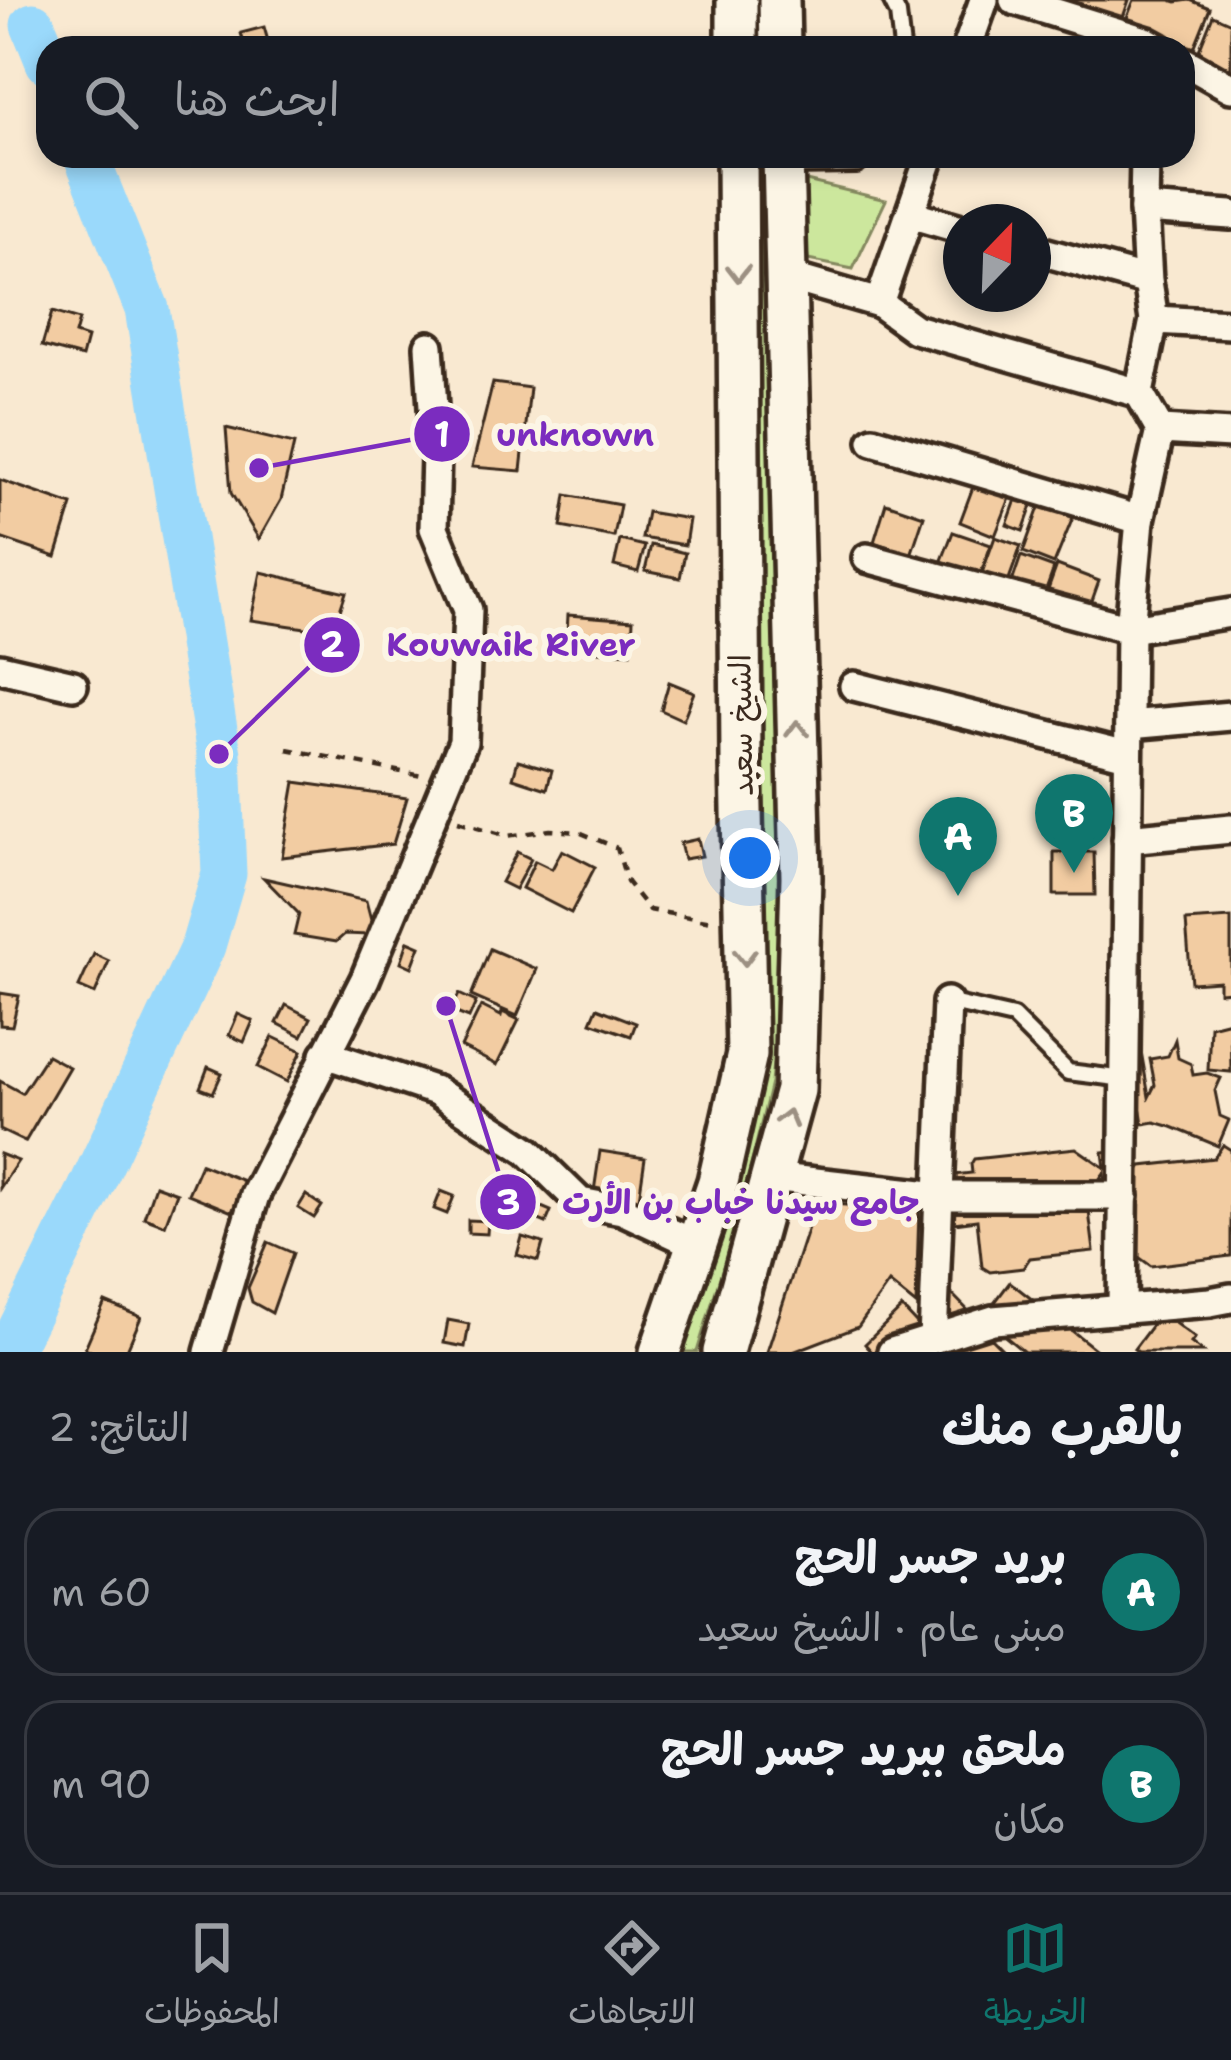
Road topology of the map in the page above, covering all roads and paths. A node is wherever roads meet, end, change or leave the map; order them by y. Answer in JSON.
{"nodes":[{"id":1,"x":737,"y":0,"type":"edge"},
{"id":2,"x":778,"y":0,"type":"edge"},
{"id":3,"x":891,"y":0,"type":"edge"},
{"id":4,"x":984,"y":0,"type":"edge"},
{"id":5,"x":1013,"y":0,"type":"edge"},
{"id":6,"x":737,"y":36,"type":"edge"},
{"id":7,"x":780,"y":36,"type":"edge"},
{"id":8,"x":901,"y":36,"type":"edge"},
{"id":9,"x":971,"y":36,"type":"edge"},
{"id":10,"x":1122,"y":36,"type":"edge"},
{"id":11,"x":1195,"y":68,"type":"edge"},
{"id":12,"x":1231,"y":88,"type":"edge"},
{"id":13,"x":737,"y":168,"type":"edge"},
{"id":14,"x":783,"y":168,"type":"edge"},
{"id":15,"x":926,"y":168,"type":"edge"},
{"id":16,"x":1142,"y":168,"type":"edge"},
{"id":17,"x":1144,"y":209,"type":"junction"},
{"id":18,"x":910,"y":214,"type":"junction"},
{"id":19,"x":1231,"y":215,"type":"edge"},
{"id":20,"x":943,"y":224,"type":"edge"},
{"id":21,"x":1051,"y":254,"type":"edge"},
{"id":22,"x":786,"y":276,"type":"junction"},
{"id":23,"x":1148,"y":281,"type":"junction"},
{"id":24,"x":879,"y":303,"type":"junction"},
{"id":25,"x":1154,"y":320,"type":"junction"},
{"id":26,"x":1231,"y":324,"type":"edge"},
{"id":27,"x":430,"y":346,"type":"dead end"},
{"id":28,"x":1139,"y":393,"type":"junction"},
{"id":29,"x":1160,"y":430,"type":"junction"},
{"id":30,"x":1231,"y":434,"type":"edge"},
{"id":31,"x":873,"y":441,"type":"dead end"},
{"id":32,"x":1140,"y":520,"type":"junction"},
{"id":33,"x":867,"y":558,"type":"dead end"},
{"id":34,"x":1231,"y":613,"type":"edge"},
{"id":35,"x":1130,"y":629,"type":"junction"},
{"id":36,"x":0,"y":668,"type":"edge"},
{"id":37,"x":73,"y":686,"type":"dead end"},
{"id":38,"x":854,"y":686,"type":"dead end"},
{"id":39,"x":1231,"y":716,"type":"edge"},
{"id":40,"x":1129,"y":725,"type":"junction"},
{"id":41,"x":287,"y":748,"type":"dead end"},
{"id":42,"x":1127,"y":755,"type":"junction"},
{"id":43,"x":449,"y":780,"type":"junction"},
{"id":44,"x":1231,"y":829,"type":"edge"},
{"id":45,"x":1127,"y":839,"type":"junction"},
{"id":46,"x":745,"y":926,"type":"junction"},
{"id":47,"x":947,"y":1002,"type":"joint"},
{"id":48,"x":325,"y":1054,"type":"junction"},
{"id":49,"x":1125,"y":1079,"type":"junction"},
{"id":50,"x":771,"y":1177,"type":"junction"},
{"id":51,"x":939,"y":1196,"type":"junction"},
{"id":52,"x":1124,"y":1196,"type":"junction"},
{"id":53,"x":697,"y":1245,"type":"junction"},
{"id":54,"x":1224,"y":1306,"type":"edge"},
{"id":55,"x":1122,"y":1308,"type":"junction"},
{"id":56,"x":934,"y":1339,"type":"junction"},
{"id":57,"x":209,"y":1352,"type":"edge"},
{"id":58,"x":660,"y":1352,"type":"edge"},
{"id":59,"x":723,"y":1352,"type":"edge"},
{"id":60,"x":892,"y":1352,"type":"edge"}],
"edges":[{"from":1,"to":6,"type":"main road"},
{"from":2,"to":7,"type":"main road"},
{"from":3,"to":8,"type":"lane"},
{"from":4,"to":9,"type":"street"},
{"from":5,"to":10,"type":"street"},
{"from":11,"to":12,"type":"street"},
{"from":13,"to":46,"type":"main road","name":"الشيخ سعيد","one_way":true},
{"from":14,"to":22,"type":"main road","name":"الشيخ سعيد"},
{"from":15,"to":18,"type":"street"},
{"from":16,"to":17,"type":"street"},
{"from":17,"to":19,"type":"street"},
{"from":17,"to":23,"type":"street"},
{"from":18,"to":20,"type":"street"},
{"from":18,"to":24,"type":"street"},
{"from":21,"to":23,"type":"street"},
{"from":22,"to":24,"type":"street"},
{"from":50,"to":22,"type":"main road","name":"الشيخ سعيد","one_way":true},
{"from":23,"to":25,"type":"street"},
{"from":24,"to":28,"type":"street"},
{"from":25,"to":26,"type":"street"},
{"from":25,"to":28,"type":"street"},
{"from":27,"to":43,"type":"street"},
{"from":28,"to":29,"type":"street"},
{"from":29,"to":30,"type":"street"},
{"from":29,"to":32,"type":"street"},
{"from":31,"to":32,"type":"street"},
{"from":32,"to":35,"type":"street"},
{"from":33,"to":35,"type":"street"},
{"from":34,"to":35,"type":"street"},
{"from":35,"to":40,"type":"street"},
{"from":36,"to":37,"type":"street"},
{"from":38,"to":42,"type":"street"},
{"from":39,"to":40,"type":"street"},
{"from":40,"to":42,"type":"street"},
{"from":41,"to":43,"type":"path"},
{"from":42,"to":45,"type":"street"},
{"from":43,"to":46,"type":"path"},
{"from":43,"to":48,"type":"street"},
{"from":44,"to":45,"type":"street"},
{"from":45,"to":49,"type":"street"},
{"from":46,"to":53,"type":"main road","name":"الشيخ سعيد","one_way":true},
{"from":47,"to":49,"type":"lane"},
{"from":47,"to":51,"type":"street"},
{"from":48,"to":53,"type":"street"},
{"from":48,"to":57,"type":"street"},
{"from":49,"to":52,"type":"street"},
{"from":50,"to":51,"type":"street"},
{"from":50,"to":59,"type":"main road","name":"الشيخ سعيد"},
{"from":51,"to":52,"type":"street"},
{"from":51,"to":56,"type":"street"},
{"from":52,"to":55,"type":"street"},
{"from":53,"to":58,"type":"main road","name":"الشيخ سعيد"},
{"from":54,"to":55,"type":"street"},
{"from":55,"to":56,"type":"street"},
{"from":56,"to":60,"type":"street"}]}
